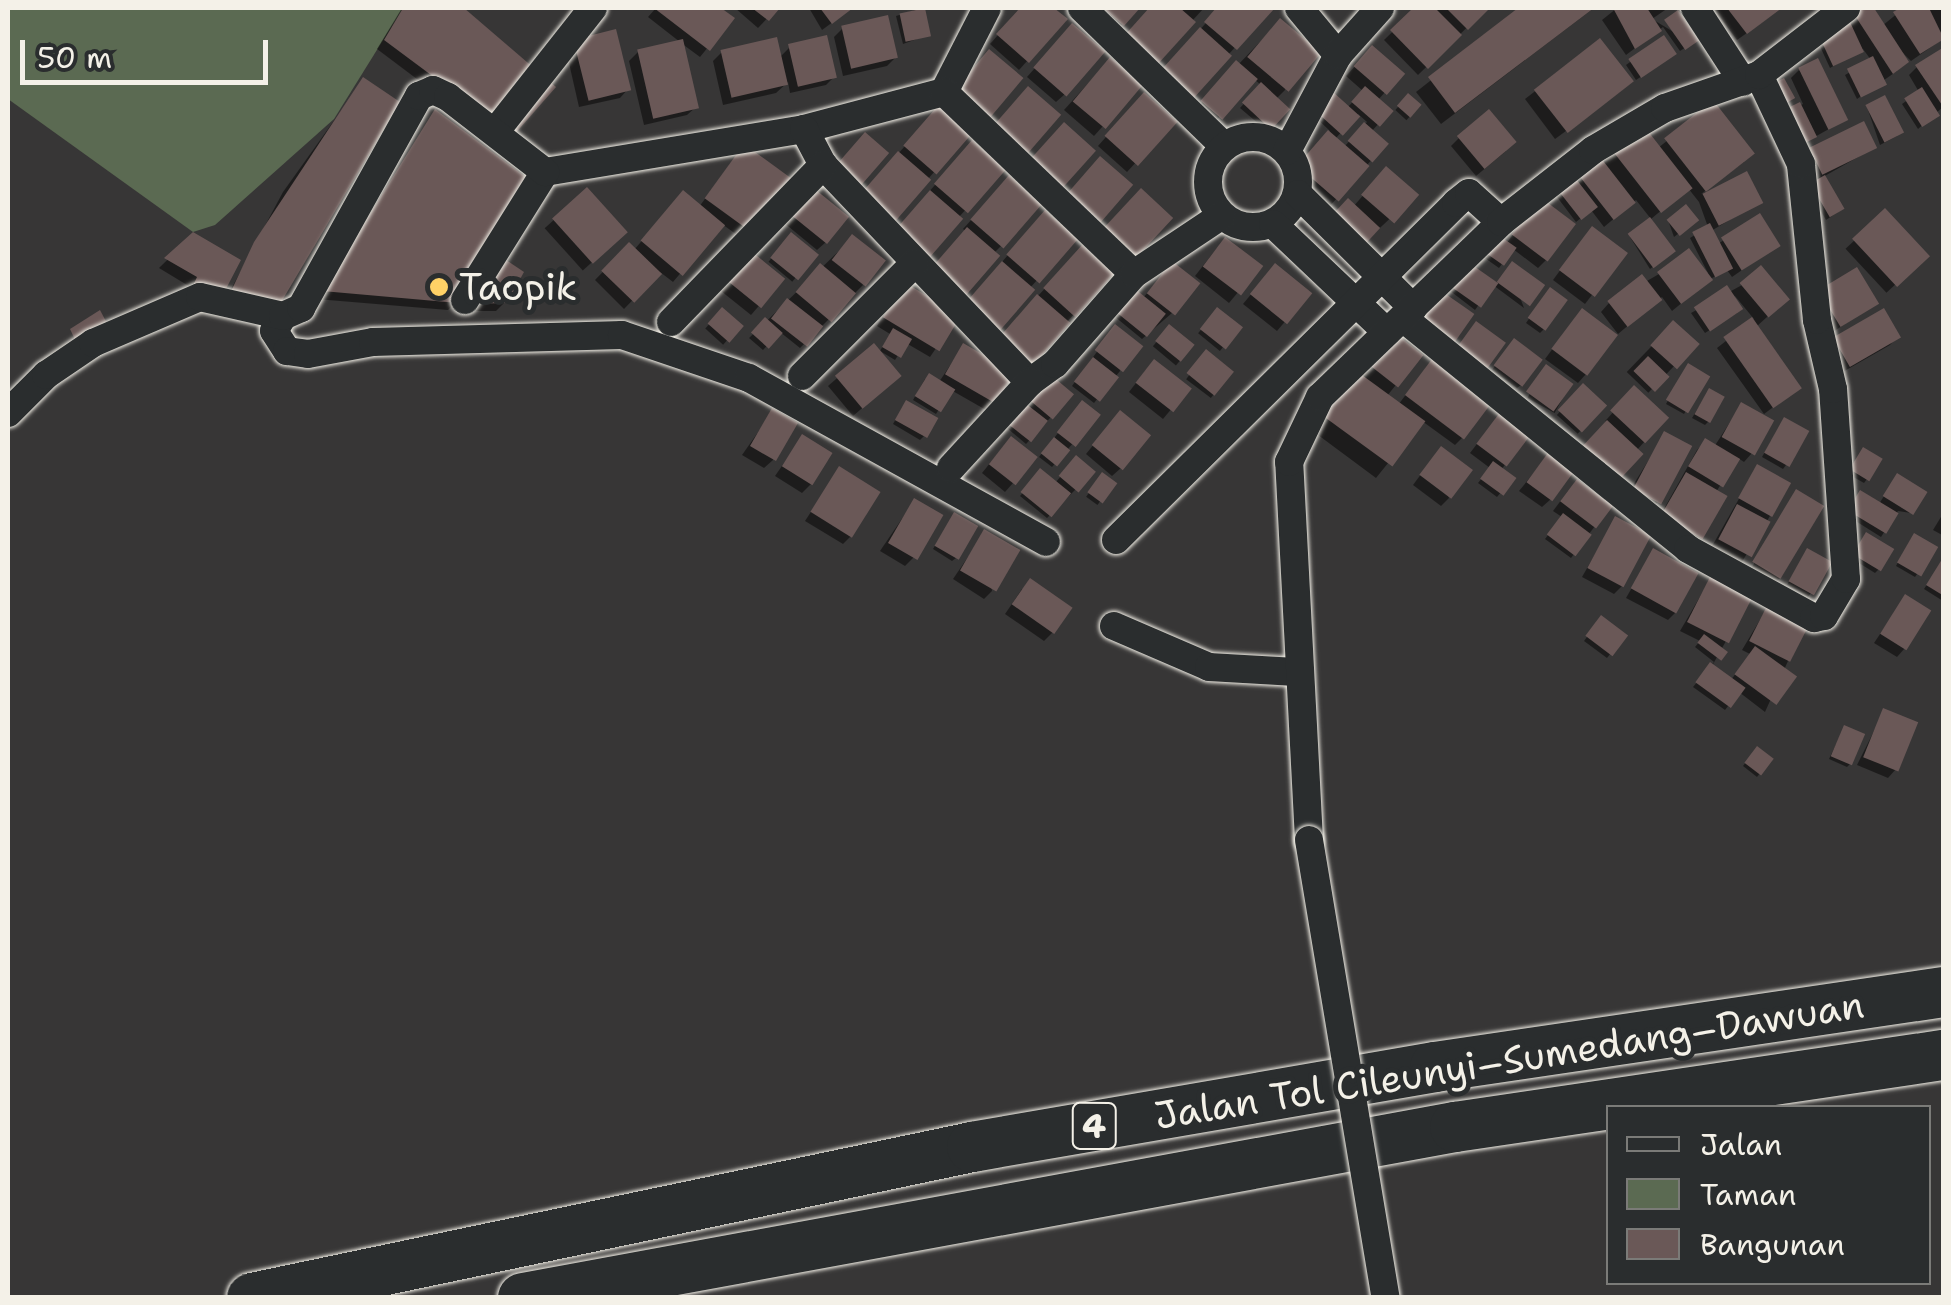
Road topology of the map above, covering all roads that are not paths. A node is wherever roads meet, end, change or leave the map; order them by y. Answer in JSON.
{"nodes":[{"id":1,"x":593,"y":8,"type":"edge"},
{"id":2,"x":987,"y":8,"type":"edge"},
{"id":3,"x":1082,"y":8,"type":"edge"},
{"id":4,"x":1299,"y":8,"type":"edge"},
{"id":5,"x":1695,"y":8,"type":"edge"},
{"id":6,"x":1846,"y":8,"type":"edge"},
{"id":7,"x":1364,"y":12,"type":"edge"},
{"id":8,"x":1338,"y":55,"type":"junction"},
{"id":9,"x":1751,"y":78,"type":"junction"},
{"id":10,"x":944,"y":92,"type":"junction"},
{"id":11,"x":804,"y":128,"type":"junction"},
{"id":12,"x":495,"y":132,"type":"junction"},
{"id":13,"x":1223,"y":146,"type":"junction"},
{"id":14,"x":1286,"y":150,"type":"junction"},
{"id":15,"x":823,"y":165,"type":"junction"},
{"id":16,"x":545,"y":172,"type":"junction"},
{"id":17,"x":1298,"y":194,"type":"junction"},
{"id":18,"x":1220,"y":216,"type":"junction"},
{"id":19,"x":1501,"y":222,"type":"junction"},
{"id":20,"x":1273,"y":224,"type":"junction"},
{"id":21,"x":915,"y":263,"type":"junction"},
{"id":22,"x":1134,"y":274,"type":"junction"},
{"id":23,"x":1377,"y":278,"type":"junction"},
{"id":24,"x":465,"y":300,"type":"dead end"},
{"id":25,"x":1352,"y":305,"type":"junction"},
{"id":26,"x":283,"y":316,"type":"junction"},
{"id":27,"x":1401,"y":319,"type":"junction"},
{"id":28,"x":670,"y":322,"type":"dead end"},
{"id":29,"x":802,"y":376,"type":"dead end"},
{"id":30,"x":1030,"y":382,"type":"junction"},
{"id":31,"x":8,"y":413,"type":"edge"},
{"id":32,"x":951,"y":468,"type":"dead end"},
{"id":33,"x":1116,"y":540,"type":"dead end"},
{"id":34,"x":1046,"y":542,"type":"dead end"},
{"id":35,"x":1114,"y":626,"type":"dead end"},
{"id":36,"x":1296,"y":672,"type":"junction"},
{"id":37,"x":1944,"y":992,"type":"edge"},
{"id":38,"x":1944,"y":1055,"type":"edge"},
{"id":39,"x":252,"y":1298,"type":"edge"},
{"id":40,"x":523,"y":1298,"type":"edge"},
{"id":41,"x":1386,"y":1298,"type":"edge"}],
"edges":[{"from":1,"to":12,"type":"street"},
{"from":2,"to":10,"type":"street"},
{"from":3,"to":13,"type":"street"},
{"from":4,"to":8,"type":"street"},
{"from":5,"to":9,"type":"street"},
{"from":6,"to":9,"type":"street"},
{"from":7,"to":8,"type":"street"},
{"from":8,"to":14,"type":"street"},
{"from":9,"to":19,"type":"street"},
{"from":9,"to":27,"type":"street"},
{"from":10,"to":11,"type":"street"},
{"from":10,"to":22,"type":"street"},
{"from":11,"to":15,"type":"street"},
{"from":11,"to":16,"type":"street"},
{"from":12,"to":16,"type":"street"},
{"from":12,"to":26,"type":"street"},
{"from":13,"to":14,"type":"street"},
{"from":13,"to":18,"type":"street"},
{"from":14,"to":17,"type":"street"},
{"from":15,"to":21,"type":"street"},
{"from":15,"to":28,"type":"street"},
{"from":16,"to":24,"type":"street"},
{"from":17,"to":20,"type":"street"},
{"from":17,"to":23,"type":"street"},
{"from":18,"to":20,"type":"street"},
{"from":18,"to":22,"type":"street"},
{"from":19,"to":23,"type":"street"},
{"from":19,"to":27,"type":"street"},
{"from":20,"to":25,"type":"street"},
{"from":21,"to":29,"type":"street"},
{"from":21,"to":30,"type":"street"},
{"from":22,"to":30,"type":"street"},
{"from":23,"to":25,"type":"street"},
{"from":23,"to":27,"type":"street"},
{"from":25,"to":27,"type":"street"},
{"from":25,"to":33,"type":"street"},
{"from":26,"to":31,"type":"street"},
{"from":26,"to":34,"type":"street"},
{"from":27,"to":36,"type":"street"},
{"from":30,"to":32,"type":"street"},
{"from":35,"to":36,"type":"street"},
{"from":36,"to":41,"type":"street","bridge":true},
{"from":37,"to":39,"type":"highway","name":"Jalan Tol Cileunyi–Sumedang–Dawuan","number":"4"},
{"from":38,"to":40,"type":"highway","name":"Jalan Tol Cileunyi–Sumedang–Dawuan","number":"4"}]}
